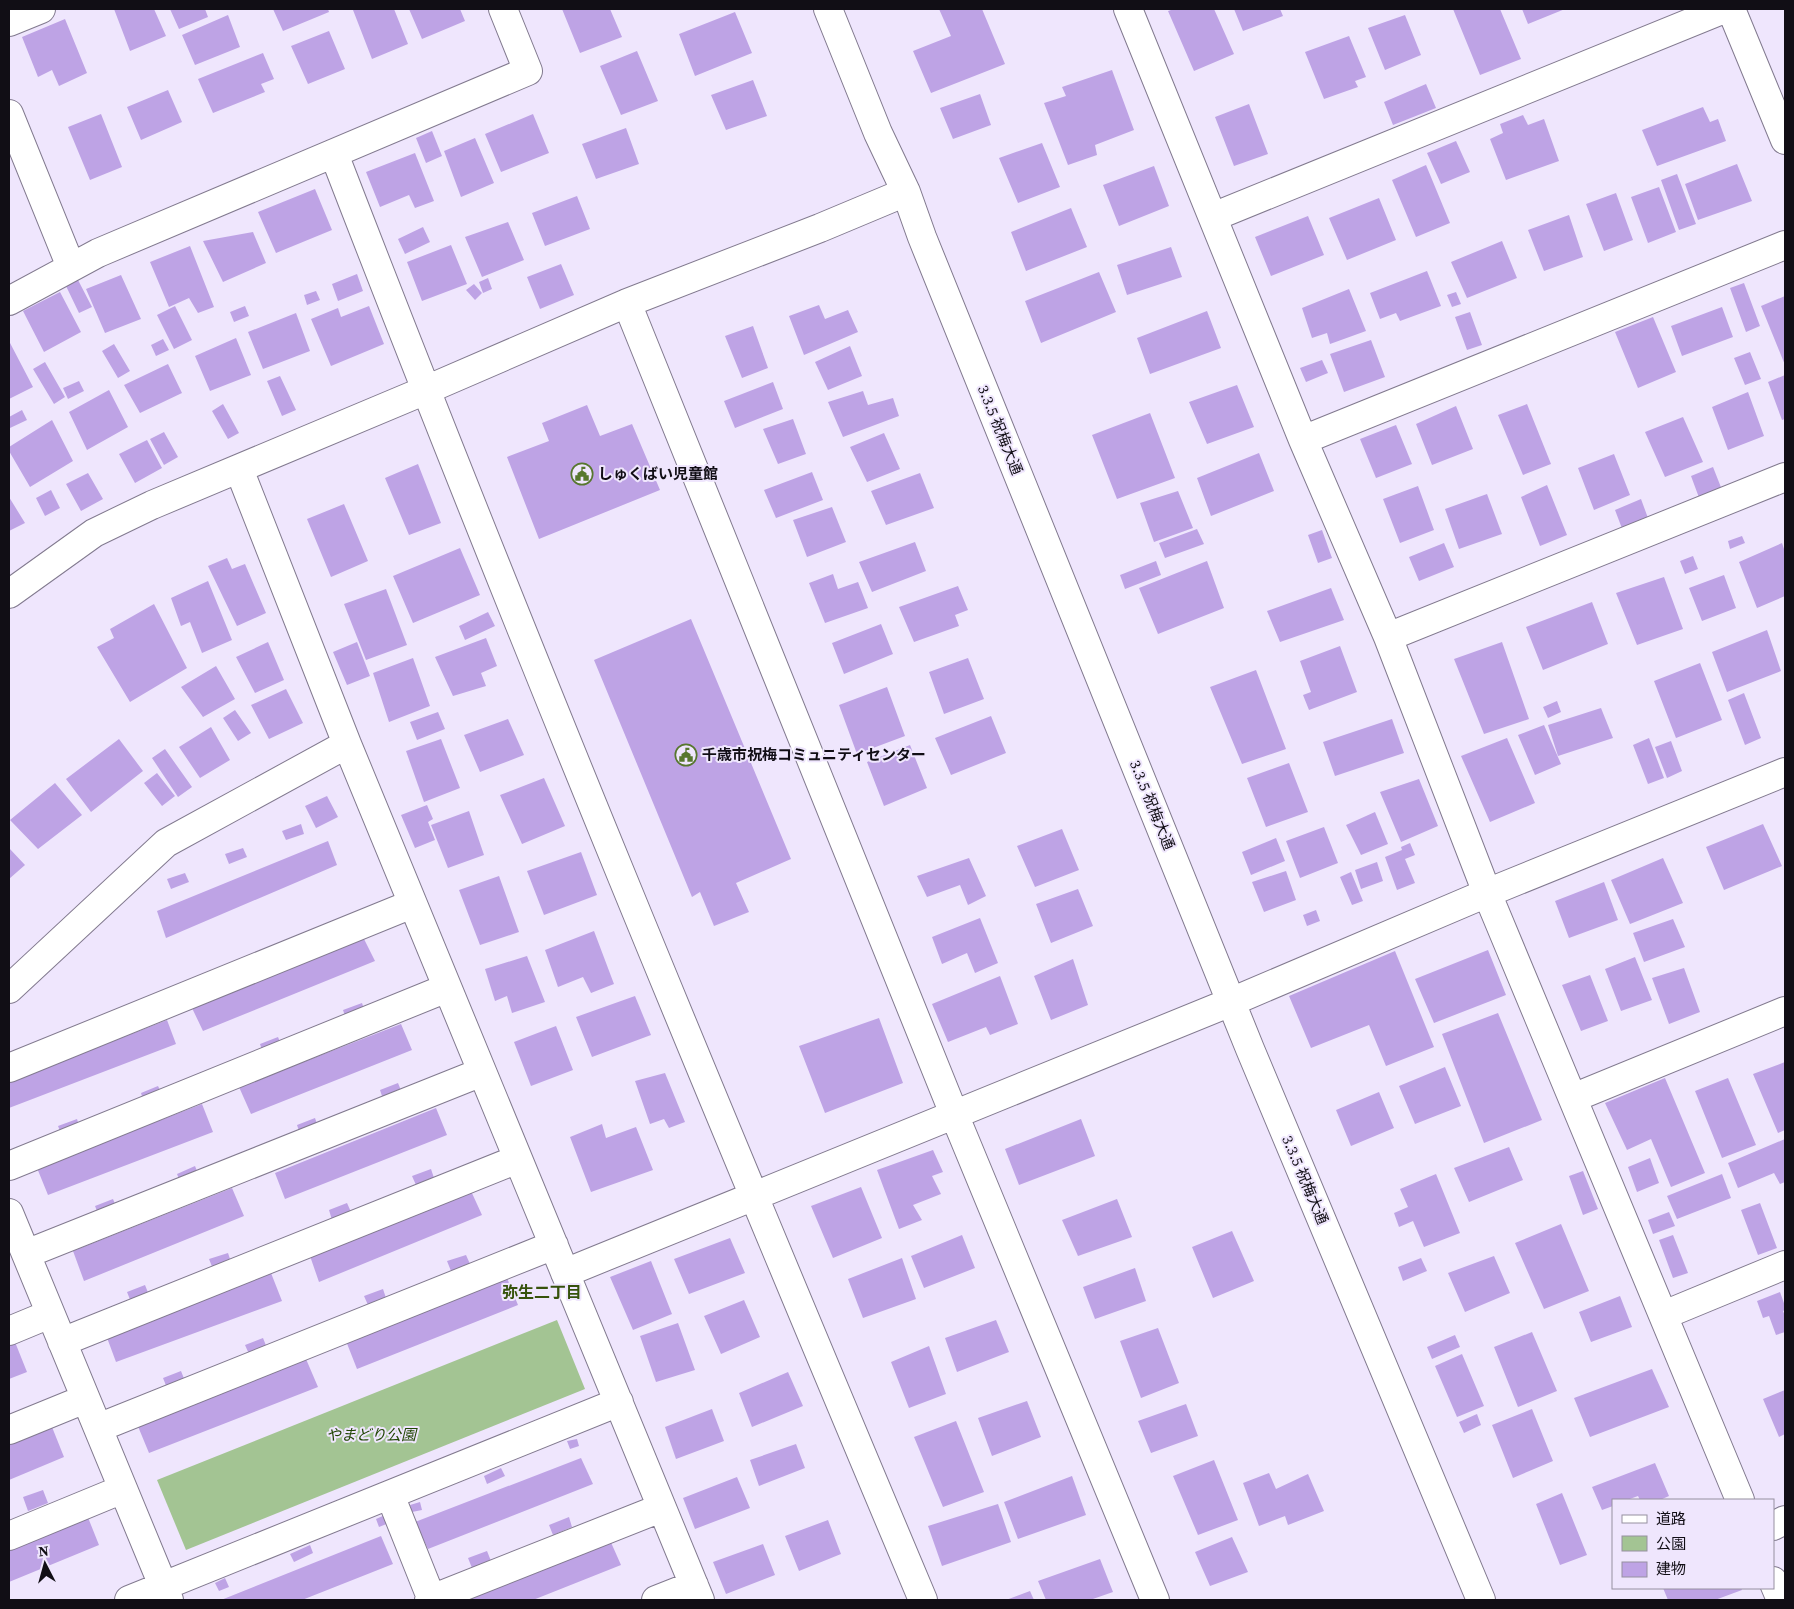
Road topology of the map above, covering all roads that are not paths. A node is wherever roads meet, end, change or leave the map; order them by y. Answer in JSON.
{"nodes":[{"id":1,"x":41,"y":9,"type":"edge"},
{"id":2,"x":503,"y":9,"type":"edge"},
{"id":3,"x":828,"y":9,"type":"edge"},
{"id":4,"x":1128,"y":9,"type":"edge"},
{"id":5,"x":1724,"y":9,"type":"edge"},
{"id":6,"x":1731,"y":9,"type":"edge"},
{"id":7,"x":9,"y":22,"type":"edge"},
{"id":8,"x":9,"y":114,"type":"edge"},
{"id":9,"x":1785,"y":140,"type":"edge"},
{"id":10,"x":334,"y":154,"type":"junction"},
{"id":11,"x":906,"y":192,"type":"junction"},
{"id":12,"x":1212,"y":216,"type":"junction"},
{"id":13,"x":1785,"y":245,"type":"edge"},
{"id":14,"x":71,"y":267,"type":"junction"},
{"id":15,"x":9,"y":301,"type":"edge"},
{"id":16,"x":627,"y":303,"type":"junction"},
{"id":17,"x":426,"y":390,"type":"junction"},
{"id":18,"x":1303,"y":440,"type":"junction"},
{"id":19,"x":239,"y":470,"type":"junction"},
{"id":20,"x":1785,"y":477,"type":"edge"},
{"id":21,"x":9,"y":594,"type":"edge"},
{"id":22,"x":1388,"y":637,"type":"junction"},
{"id":23,"x":347,"y":744,"type":"junction"},
{"id":24,"x":1785,"y":772,"type":"edge"},
{"id":25,"x":1487,"y":893,"type":"junction"},
{"id":26,"x":412,"y":904,"type":"junction"},
{"id":27,"x":447,"y":988,"type":"junction"},
{"id":28,"x":9,"y":989,"type":"edge"},
{"id":29,"x":1231,"y":1002,"type":"junction"},
{"id":30,"x":1785,"y":1011,"type":"edge"},
{"id":31,"x":9,"y":1068,"type":"edge"},
{"id":32,"x":482,"y":1072,"type":"junction"},
{"id":33,"x":1573,"y":1098,"type":"junction"},
{"id":34,"x":954,"y":1114,"type":"junction"},
{"id":35,"x":518,"y":1159,"type":"junction"},
{"id":36,"x":9,"y":1166,"type":"edge"},
{"id":37,"x":753,"y":1196,"type":"junction"},
{"id":38,"x":15,"y":1234,"type":"edge"},
{"id":39,"x":554,"y":1245,"type":"junction"},
{"id":40,"x":1785,"y":1265,"type":"edge"},
{"id":41,"x":565,"y":1273,"type":"junction"},
{"id":42,"x":50,"y":1314,"type":"junction"},
{"id":43,"x":1664,"y":1315,"type":"junction"},
{"id":44,"x":9,"y":1331,"type":"edge"},
{"id":45,"x":62,"y":1342,"type":"junction"},
{"id":46,"x":85,"y":1398,"type":"junction"},
{"id":47,"x":619,"y":1402,"type":"junction"},
{"id":48,"x":98,"y":1428,"type":"junction"},
{"id":49,"x":9,"y":1430,"type":"edge"},
{"id":50,"x":123,"y":1489,"type":"junction"},
{"id":51,"x":390,"y":1495,"type":"junction"},
{"id":52,"x":1740,"y":1499,"type":"edge"},
{"id":53,"x":662,"y":1508,"type":"junction"},
{"id":54,"x":9,"y":1536,"type":"edge"},
{"id":55,"x":1774,"y":1582,"type":"edge"},
{"id":56,"x":166,"y":1593,"type":"edge"},
{"id":57,"x":697,"y":1593,"type":"edge"},
{"id":58,"x":129,"y":1600,"type":"edge"},
{"id":59,"x":431,"y":1600,"type":"edge"},
{"id":60,"x":656,"y":1600,"type":"edge"},
{"id":61,"x":923,"y":1600,"type":"edge"},
{"id":62,"x":1155,"y":1600,"type":"edge"},
{"id":63,"x":1481,"y":1600,"type":"edge"},
{"id":64,"x":1781,"y":1600,"type":"edge"}],
"edges":[{"from":1,"to":7,"type":"street"},
{"from":2,"to":10,"type":"street"},
{"from":3,"to":11,"type":"street","name":"3.3.5 祝梅大通"},
{"from":4,"to":12,"type":"street"},
{"from":5,"to":12,"type":"street"},
{"from":6,"to":9,"type":"street"},
{"from":8,"to":14,"type":"street"},
{"from":10,"to":14,"type":"street"},
{"from":10,"to":17,"type":"street"},
{"from":11,"to":16,"type":"street"},
{"from":11,"to":29,"type":"street","name":"3.3.5 祝梅大通"},
{"from":12,"to":18,"type":"street"},
{"from":13,"to":18,"type":"street"},
{"from":14,"to":15,"type":"street"},
{"from":16,"to":17,"type":"street"},
{"from":16,"to":34,"type":"street"},
{"from":17,"to":19,"type":"street"},
{"from":17,"to":37,"type":"street"},
{"from":18,"to":22,"type":"street"},
{"from":19,"to":21,"type":"street"},
{"from":19,"to":23,"type":"street"},
{"from":20,"to":22,"type":"street"},
{"from":22,"to":25,"type":"street"},
{"from":23,"to":26,"type":"street"},
{"from":23,"to":28,"type":"street"},
{"from":24,"to":25,"type":"street"},
{"from":25,"to":29,"type":"street"},
{"from":25,"to":33,"type":"street"},
{"from":26,"to":27,"type":"street"},
{"from":26,"to":31,"type":"street"},
{"from":27,"to":32,"type":"street"},
{"from":27,"to":36,"type":"street"},
{"from":29,"to":34,"type":"street"},
{"from":29,"to":63,"type":"street","name":"3.3.5 祝梅大通"},
{"from":30,"to":33,"type":"street"},
{"from":32,"to":35,"type":"street"},
{"from":32,"to":38,"type":"street"},
{"from":33,"to":43,"type":"street"},
{"from":34,"to":37,"type":"street"},
{"from":34,"to":62,"type":"street"},
{"from":35,"to":39,"type":"street"},
{"from":35,"to":45,"type":"street"},
{"from":37,"to":41,"type":"street"},
{"from":37,"to":61,"type":"street"},
{"from":38,"to":42,"type":"street"},
{"from":39,"to":41,"type":"street"},
{"from":39,"to":48,"type":"street"},
{"from":40,"to":43,"type":"street"},
{"from":41,"to":47,"type":"street"},
{"from":42,"to":44,"type":"street"},
{"from":42,"to":45,"type":"street"},
{"from":43,"to":52,"type":"street"},
{"from":45,"to":46,"type":"street"},
{"from":46,"to":48,"type":"street"},
{"from":46,"to":49,"type":"street"},
{"from":47,"to":51,"type":"street"},
{"from":47,"to":53,"type":"street"},
{"from":48,"to":50,"type":"street"},
{"from":50,"to":54,"type":"street"},
{"from":50,"to":56,"type":"street"},
{"from":51,"to":56,"type":"street"},
{"from":51,"to":59,"type":"street"},
{"from":53,"to":57,"type":"street"},
{"from":53,"to":59,"type":"street"},
{"from":55,"to":64,"type":"street"},
{"from":56,"to":58,"type":"street"},
{"from":57,"to":60,"type":"street"}]}
